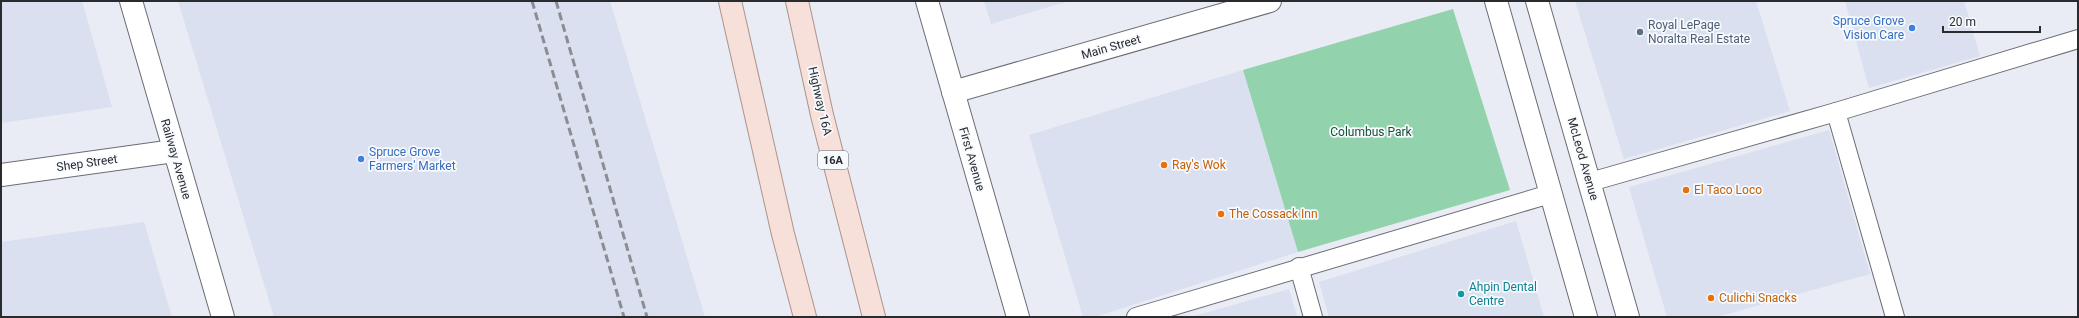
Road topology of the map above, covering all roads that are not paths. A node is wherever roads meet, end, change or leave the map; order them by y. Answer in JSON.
{"nodes":[{"id":1,"x":131,"y":1,"type":"edge"},
{"id":2,"x":730,"y":1,"type":"edge"},
{"id":3,"x":797,"y":1,"type":"edge"},
{"id":4,"x":927,"y":1,"type":"edge"},
{"id":5,"x":1270,"y":1,"type":"edge"},
{"id":6,"x":1496,"y":1,"type":"edge"},
{"id":7,"x":1537,"y":1,"type":"edge"},
{"id":8,"x":2078,"y":39,"type":"edge"},
{"id":9,"x":953,"y":92,"type":"junction"},
{"id":10,"x":1836,"y":112,"type":"junction"},
{"id":11,"x":174,"y":151,"type":"junction"},
{"id":12,"x":1,"y":175,"type":"edge"},
{"id":13,"x":1590,"y":182,"type":"junction"},
{"id":14,"x":1550,"y":194,"type":"junction"},
{"id":15,"x":1299,"y":267,"type":"junction"},
{"id":16,"x":223,"y":317,"type":"edge"},
{"id":17,"x":805,"y":317,"type":"edge"},
{"id":18,"x":874,"y":317,"type":"edge"},
{"id":19,"x":1018,"y":317,"type":"edge"},
{"id":20,"x":1136,"y":317,"type":"edge"},
{"id":21,"x":1313,"y":317,"type":"edge"},
{"id":22,"x":1586,"y":317,"type":"edge"},
{"id":23,"x":1628,"y":317,"type":"edge"},
{"id":24,"x":1895,"y":317,"type":"edge"}],
"edges":[{"from":1,"to":11,"type":"street","name":"Railway Avenue"},
{"from":2,"to":17,"type":"main road"},
{"from":3,"to":18,"type":"main road","name":"Highway 16A","number":"16A"},
{"from":4,"to":9,"type":"street","name":"First Avenue"},
{"from":5,"to":9,"type":"street","name":"Main Street"},
{"from":6,"to":14,"type":"street"},
{"from":7,"to":13,"type":"street","name":"McLeod Avenue"},
{"from":8,"to":10,"type":"lane"},
{"from":9,"to":19,"type":"street","name":"First Avenue"},
{"from":10,"to":13,"type":"lane"},
{"from":10,"to":24,"type":"lane"},
{"from":11,"to":12,"type":"street","name":"Shep Street"},
{"from":11,"to":16,"type":"street","name":"Railway Avenue"},
{"from":13,"to":23,"type":"street","name":"McLeod Avenue"},
{"from":14,"to":15,"type":"lane"},
{"from":14,"to":22,"type":"street"},
{"from":15,"to":20,"type":"lane"},
{"from":15,"to":21,"type":"lane"}]}
